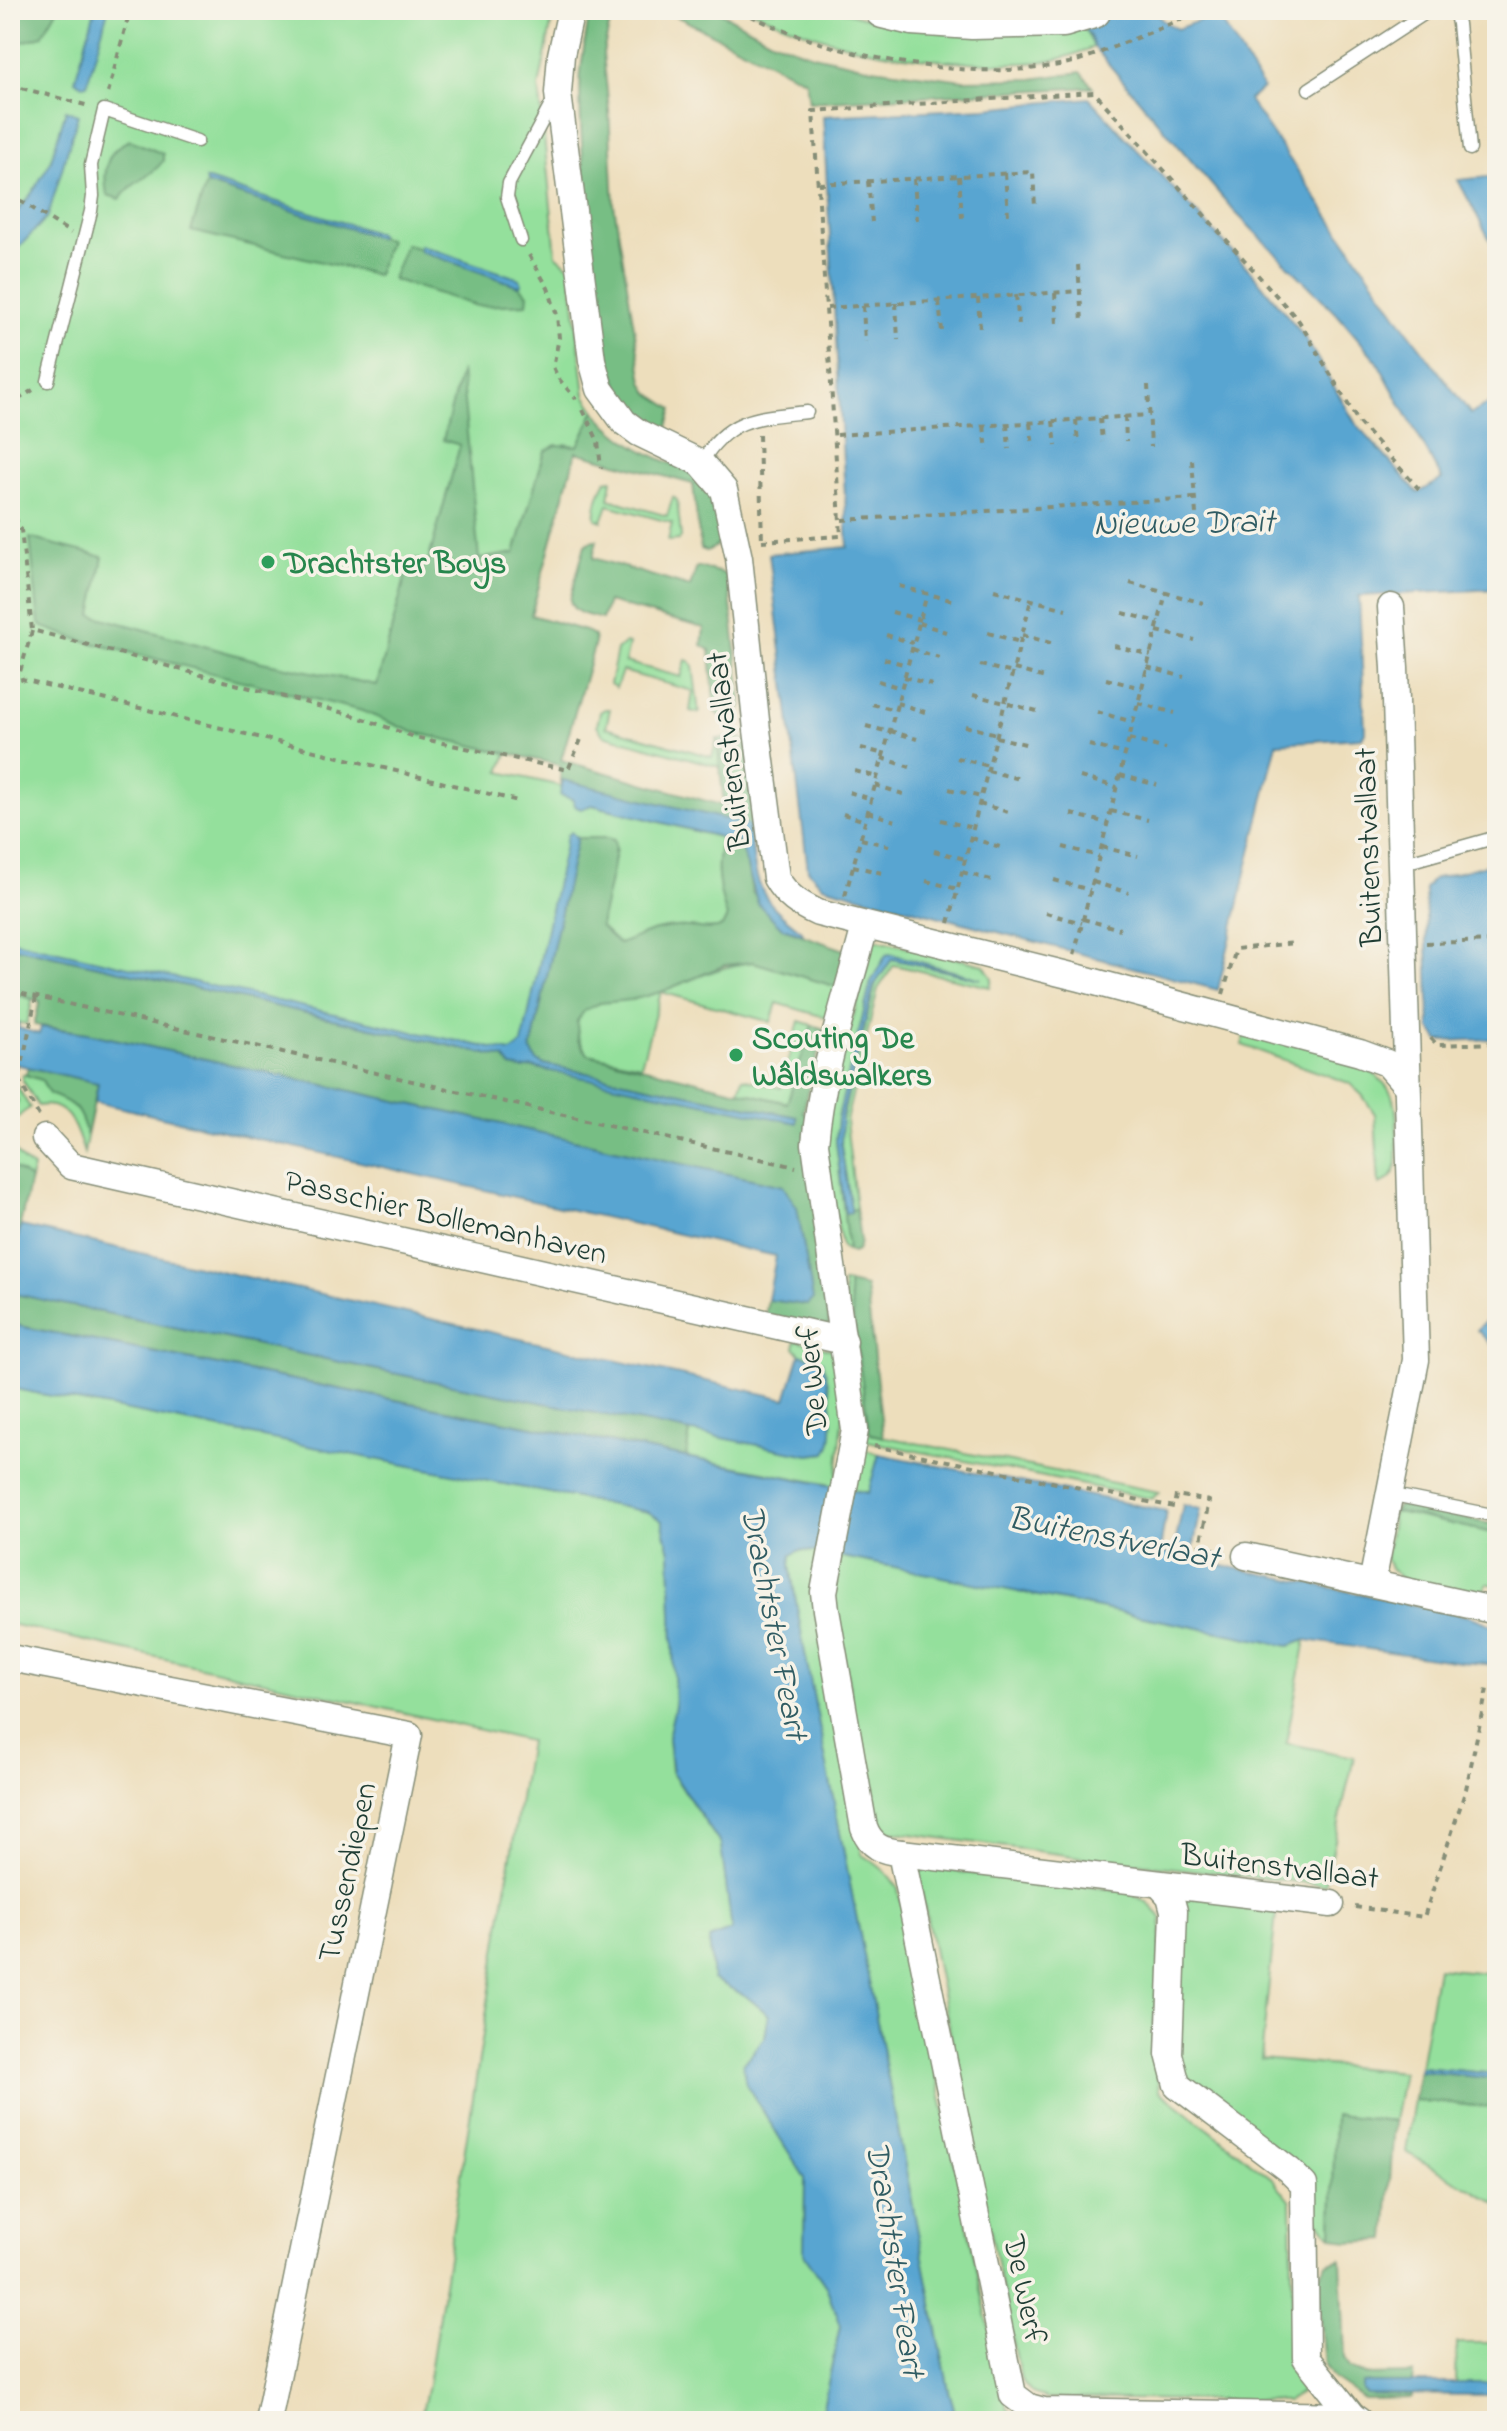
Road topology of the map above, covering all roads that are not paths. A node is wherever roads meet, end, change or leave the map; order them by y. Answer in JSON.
{"nodes":[{"id":1,"x":571,"y":10,"type":"edge"},
{"id":2,"x":883,"y":10,"type":"edge"},
{"id":3,"x":1430,"y":10,"type":"edge"},
{"id":4,"x":1455,"y":10,"type":"edge"},
{"id":5,"x":1078,"y":14,"type":"edge"},
{"id":6,"x":1309,"y":89,"type":"dead end"},
{"id":7,"x":558,"y":93,"type":"junction"},
{"id":8,"x":197,"y":141,"type":"dead end"},
{"id":9,"x":1470,"y":149,"type":"dead end"},
{"id":10,"x":521,"y":240,"type":"road end"},
{"id":11,"x":48,"y":381,"type":"road end"},
{"id":12,"x":807,"y":412,"type":"dead end"},
{"id":13,"x":701,"y":463,"type":"junction"},
{"id":14,"x":1391,"y":607,"type":"dead end"},
{"id":15,"x":1497,"y":837,"type":"edge"},
{"id":16,"x":1401,"y":864,"type":"junction"},
{"id":17,"x":865,"y":926,"type":"junction"},
{"id":18,"x":1407,"y":1086,"type":"junction"},
{"id":19,"x":45,"y":1138,"type":"road end"},
{"id":20,"x":844,"y":1341,"type":"junction"},
{"id":21,"x":1389,"y":1494,"type":"junction"},
{"id":22,"x":1497,"y":1516,"type":"edge"},
{"id":23,"x":1246,"y":1556,"type":"road end"},
{"id":24,"x":1372,"y":1583,"type":"junction"},
{"id":25,"x":1497,"y":1611,"type":"edge"},
{"id":26,"x":10,"y":1658,"type":"edge"},
{"id":27,"x":901,"y":1853,"type":"junction"},
{"id":28,"x":1160,"y":1885,"type":"junction"},
{"id":29,"x":1331,"y":1904,"type":"road end"},
{"id":30,"x":1356,"y":2418,"type":"edge"},
{"id":31,"x":268,"y":2421,"type":"edge"}],
"edges":[{"from":1,"to":7,"type":"street","name":"Buitenstvallaat"},
{"from":2,"to":5,"type":"street"},
{"from":3,"to":6,"type":"lane"},
{"from":4,"to":9,"type":"lane"},
{"from":7,"to":10,"type":"lane"},
{"from":7,"to":13,"type":"street","name":"Buitenstvallaat"},
{"from":8,"to":11,"type":"lane"},
{"from":12,"to":13,"type":"lane"},
{"from":13,"to":17,"type":"street","name":"Buitenstvallaat"},
{"from":14,"to":16,"type":"street","name":"Buitenstvallaat"},
{"from":15,"to":16,"type":"lane"},
{"from":16,"to":18,"type":"street","name":"Buitenstvallaat"},
{"from":17,"to":18,"type":"street","name":"Buitenstvallaat"},
{"from":17,"to":20,"type":"street","name":"De Werf"},
{"from":18,"to":21,"type":"street","name":"Buitenstvallaat"},
{"from":19,"to":20,"type":"street","name":"Passchier Bollemanhaven"},
{"from":20,"to":27,"type":"street","name":"De Werf"},
{"from":21,"to":22,"type":"lane"},
{"from":21,"to":24,"type":"street","name":"Buitenstvallaat"},
{"from":23,"to":24,"type":"street"},
{"from":24,"to":25,"type":"street"},
{"from":26,"to":31,"type":"street","name":"Tussendiepen"},
{"from":27,"to":28,"type":"street","name":"De Werf"},
{"from":27,"to":30,"type":"street","name":"De Werf"},
{"from":28,"to":29,"type":"street","name":"Buitenstvallaat"},
{"from":28,"to":30,"type":"street","name":"Buitenstvallaat"}]}
